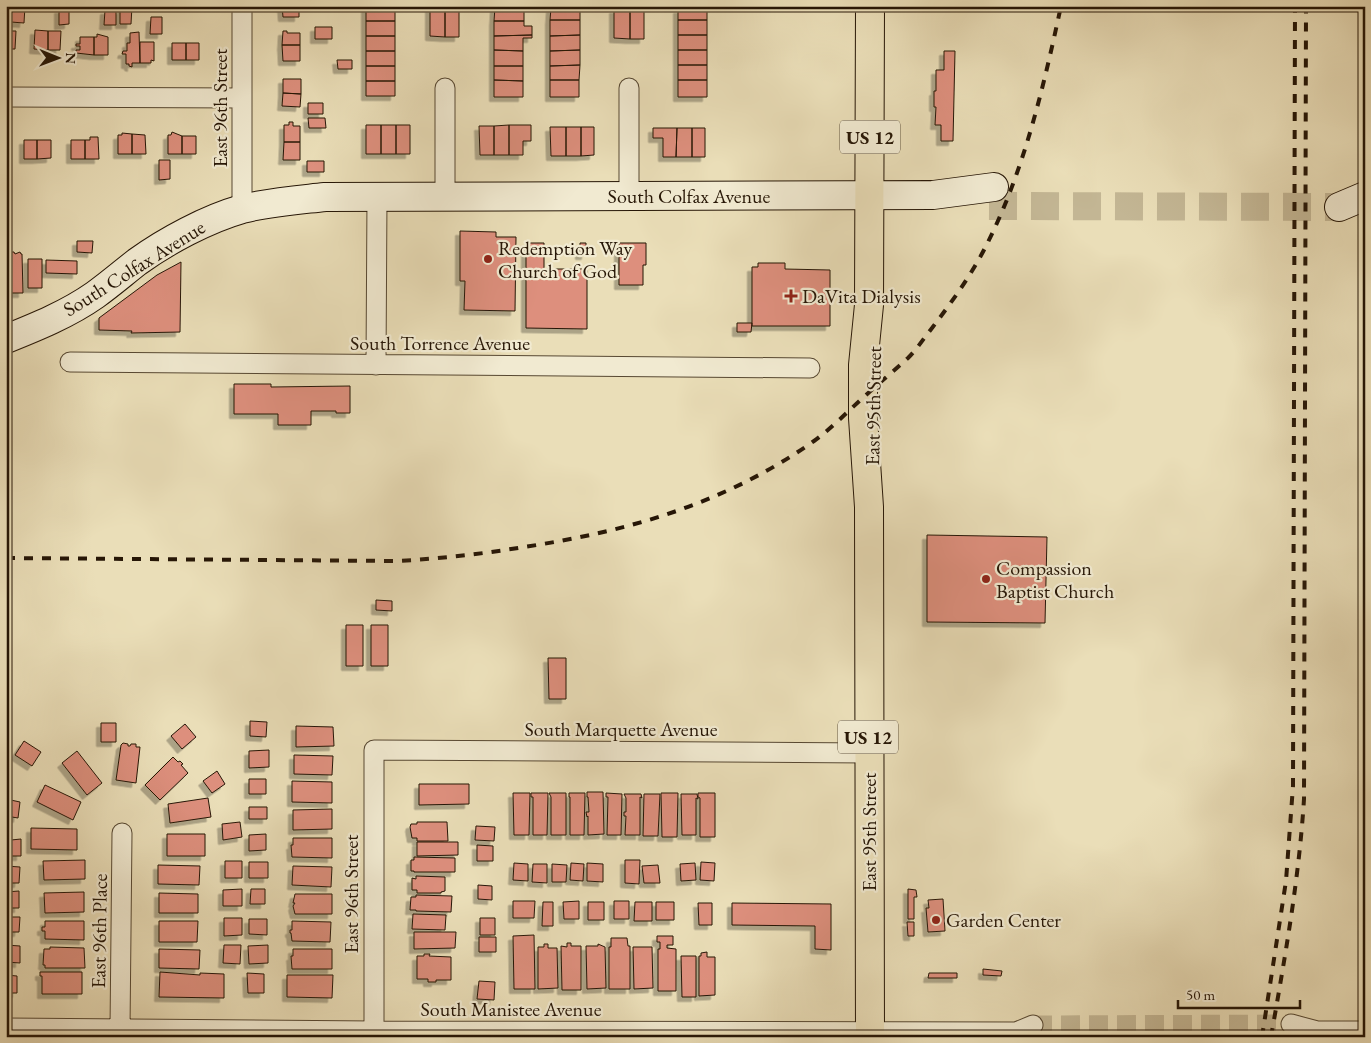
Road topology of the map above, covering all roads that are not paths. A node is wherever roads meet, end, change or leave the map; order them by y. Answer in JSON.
{"nodes":[{"id":1,"x":242,"y":6,"type":"edge"},
{"id":2,"x":870,"y":6,"type":"edge"},
{"id":3,"x":445,"y":88,"type":"dead end"},
{"id":4,"x":629,"y":88,"type":"dead end"},
{"id":5,"x":6,"y":97,"type":"edge"},
{"id":6,"x":242,"y":98,"type":"junction"},
{"id":7,"x":870,"y":195,"type":"junction"},
{"id":8,"x":629,"y":196,"type":"junction"},
{"id":9,"x":992,"y":196,"type":"tunnel mouth"},
{"id":10,"x":1365,"y":196,"type":"edge"},
{"id":11,"x":377,"y":197,"type":"junction"},
{"id":12,"x":444,"y":197,"type":"junction"},
{"id":13,"x":1339,"y":197,"type":"tunnel mouth"},
{"id":14,"x":242,"y":209,"type":"junction"},
{"id":15,"x":6,"y":339,"type":"edge"},
{"id":16,"x":70,"y":362,"type":"dead end"},
{"id":17,"x":376,"y":365,"type":"junction"},
{"id":18,"x":810,"y":368,"type":"dead end"},
{"id":19,"x":374,"y":750,"type":"joint"},
{"id":20,"x":868,"y":753,"type":"junction"},
{"id":21,"x":122,"y":833,"type":"dead end"},
{"id":22,"x":6,"y":1028,"type":"edge"},
{"id":23,"x":120,"y":1029,"type":"junction"},
{"id":24,"x":1303,"y":1030,"type":"tunnel mouth"},
{"id":25,"x":1025,"y":1031,"type":"tunnel mouth"},
{"id":26,"x":1365,"y":1031,"type":"edge"},
{"id":27,"x":374,"y":1034,"type":"edge"},
{"id":28,"x":870,"y":1035,"type":"edge"}],
"edges":[{"from":1,"to":6,"type":"street","name":"East 96th Street"},
{"from":2,"to":7,"type":"main road","name":"East 95th Street","number":"US 12"},
{"from":3,"to":12,"type":"street"},
{"from":4,"to":8,"type":"street"},
{"from":5,"to":6,"type":"street"},
{"from":6,"to":14,"type":"street","name":"East 96th Street"},
{"from":7,"to":8,"type":"main road","name":"South Colfax Avenue"},
{"from":7,"to":9,"type":"main road","name":"South Colfax Avenue"},
{"from":7,"to":20,"type":"main road","name":"East 95th Street","number":"US 12"},
{"from":8,"to":12,"type":"main road","name":"South Colfax Avenue"},
{"from":10,"to":13,"type":"main road"},
{"from":11,"to":12,"type":"main road","name":"South Colfax Avenue"},
{"from":11,"to":14,"type":"main road","name":"South Colfax Avenue"},
{"from":11,"to":17,"type":"street"},
{"from":14,"to":15,"type":"main road","name":"South Colfax Avenue"},
{"from":16,"to":17,"type":"street","name":"South Torrence Avenue"},
{"from":17,"to":18,"type":"street","name":"South Torrence Avenue"},
{"from":19,"to":20,"type":"street","name":"South Marquette Avenue"},
{"from":19,"to":27,"type":"street","name":"East 96th Street"},
{"from":20,"to":28,"type":"main road","name":"East 95th Street","number":"US 12"},
{"from":21,"to":23,"type":"street","name":"East 96th Place"},
{"from":22,"to":23,"type":"street","name":"South Manistee Avenue"},
{"from":23,"to":27,"type":"street","name":"South Manistee Avenue"},
{"from":24,"to":26,"type":"street"},
{"from":25,"to":28,"type":"street","name":"South Manistee Avenue"},
{"from":27,"to":28,"type":"street","name":"South Manistee Avenue"}]}
